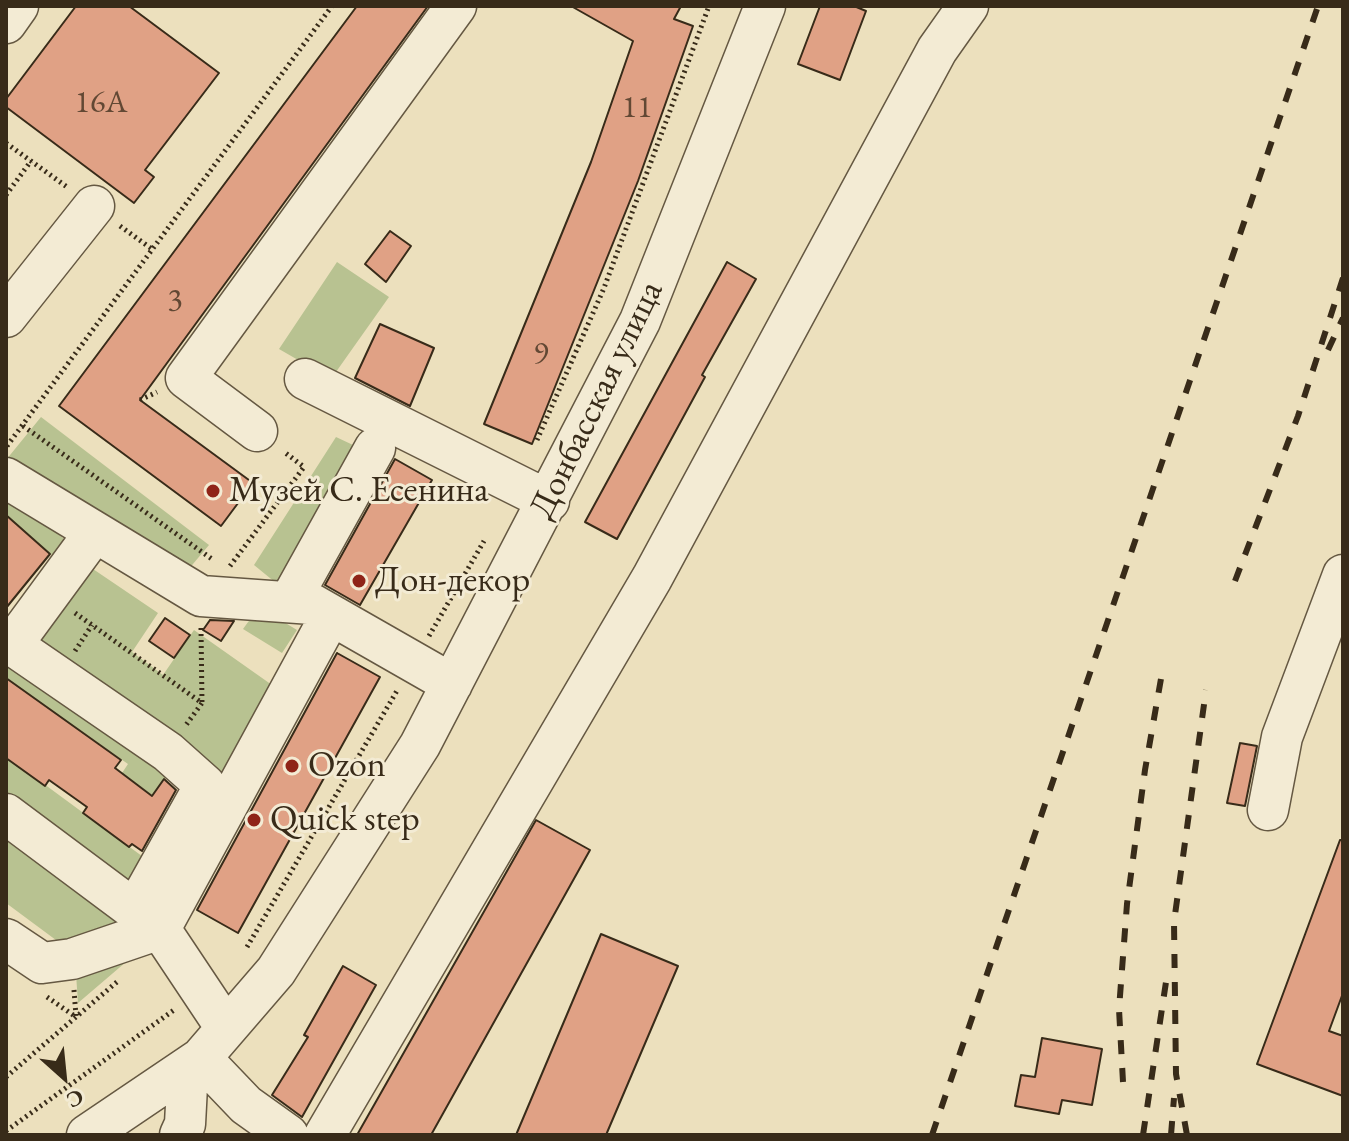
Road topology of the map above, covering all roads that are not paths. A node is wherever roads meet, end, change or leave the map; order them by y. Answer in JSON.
{"nodes":[{"id":1,"x":18,"y":6,"type":"edge"},
{"id":2,"x":456,"y":6,"type":"edge"},
{"id":3,"x":968,"y":6,"type":"edge"},
{"id":4,"x":759,"y":8,"type":"edge"},
{"id":5,"x":6,"y":23,"type":"edge"},
{"id":6,"x":94,"y":206,"type":"dead end"},
{"id":7,"x":11,"y":301,"type":"edge"},
{"id":8,"x":305,"y":379,"type":"dead end"},
{"id":9,"x":257,"y":431,"type":"road end"},
{"id":10,"x":375,"y":448,"type":"dead end"},
{"id":11,"x":6,"y":478,"type":"edge"},
{"id":12,"x":533,"y":493,"type":"junction"},
{"id":13,"x":95,"y":532,"type":"junction"},
{"id":14,"x":1343,"y":575,"type":"edge"},
{"id":15,"x":290,"y":601,"type":"junction"},
{"id":16,"x":331,"y":615,"type":"junction"},
{"id":17,"x":452,"y":684,"type":"junction"},
{"id":18,"x":1268,"y":810,"type":"dead end"},
{"id":19,"x":6,"y":814,"type":"edge"},
{"id":20,"x":160,"y":929,"type":"junction"},
{"id":21,"x":6,"y":939,"type":"edge"},
{"id":22,"x":226,"y":1028,"type":"junction"},
{"id":23,"x":194,"y":1062,"type":"junction"},
{"id":24,"x":87,"y":1135,"type":"edge"},
{"id":25,"x":180,"y":1135,"type":"edge"},
{"id":26,"x":288,"y":1135,"type":"edge"},
{"id":27,"x":325,"y":1135,"type":"edge"}],
"edges":[{"from":1,"to":5,"type":"street"},
{"from":2,"to":9,"type":"street"},
{"from":3,"to":27,"type":"street"},
{"from":4,"to":12,"type":"street","name":"Донбасская улица"},
{"from":6,"to":7,"type":"street"},
{"from":8,"to":12,"type":"street"},
{"from":10,"to":15,"type":"street"},
{"from":11,"to":13,"type":"street"},
{"from":12,"to":17,"type":"street","name":"Донбасская улица"},
{"from":13,"to":15,"type":"street"},
{"from":13,"to":20,"type":"street"},
{"from":14,"to":18,"type":"street"},
{"from":15,"to":16,"type":"street"},
{"from":16,"to":17,"type":"street"},
{"from":16,"to":20,"type":"street"},
{"from":17,"to":22,"type":"street","name":"Донбасская улица"},
{"from":19,"to":20,"type":"street"},
{"from":20,"to":21,"type":"street"},
{"from":20,"to":22,"type":"street"},
{"from":22,"to":23,"type":"street","name":"Донбасская улица"},
{"from":23,"to":24,"type":"street","name":"Донбасская улица"},
{"from":23,"to":25,"type":"street"},
{"from":23,"to":26,"type":"street"}]}
